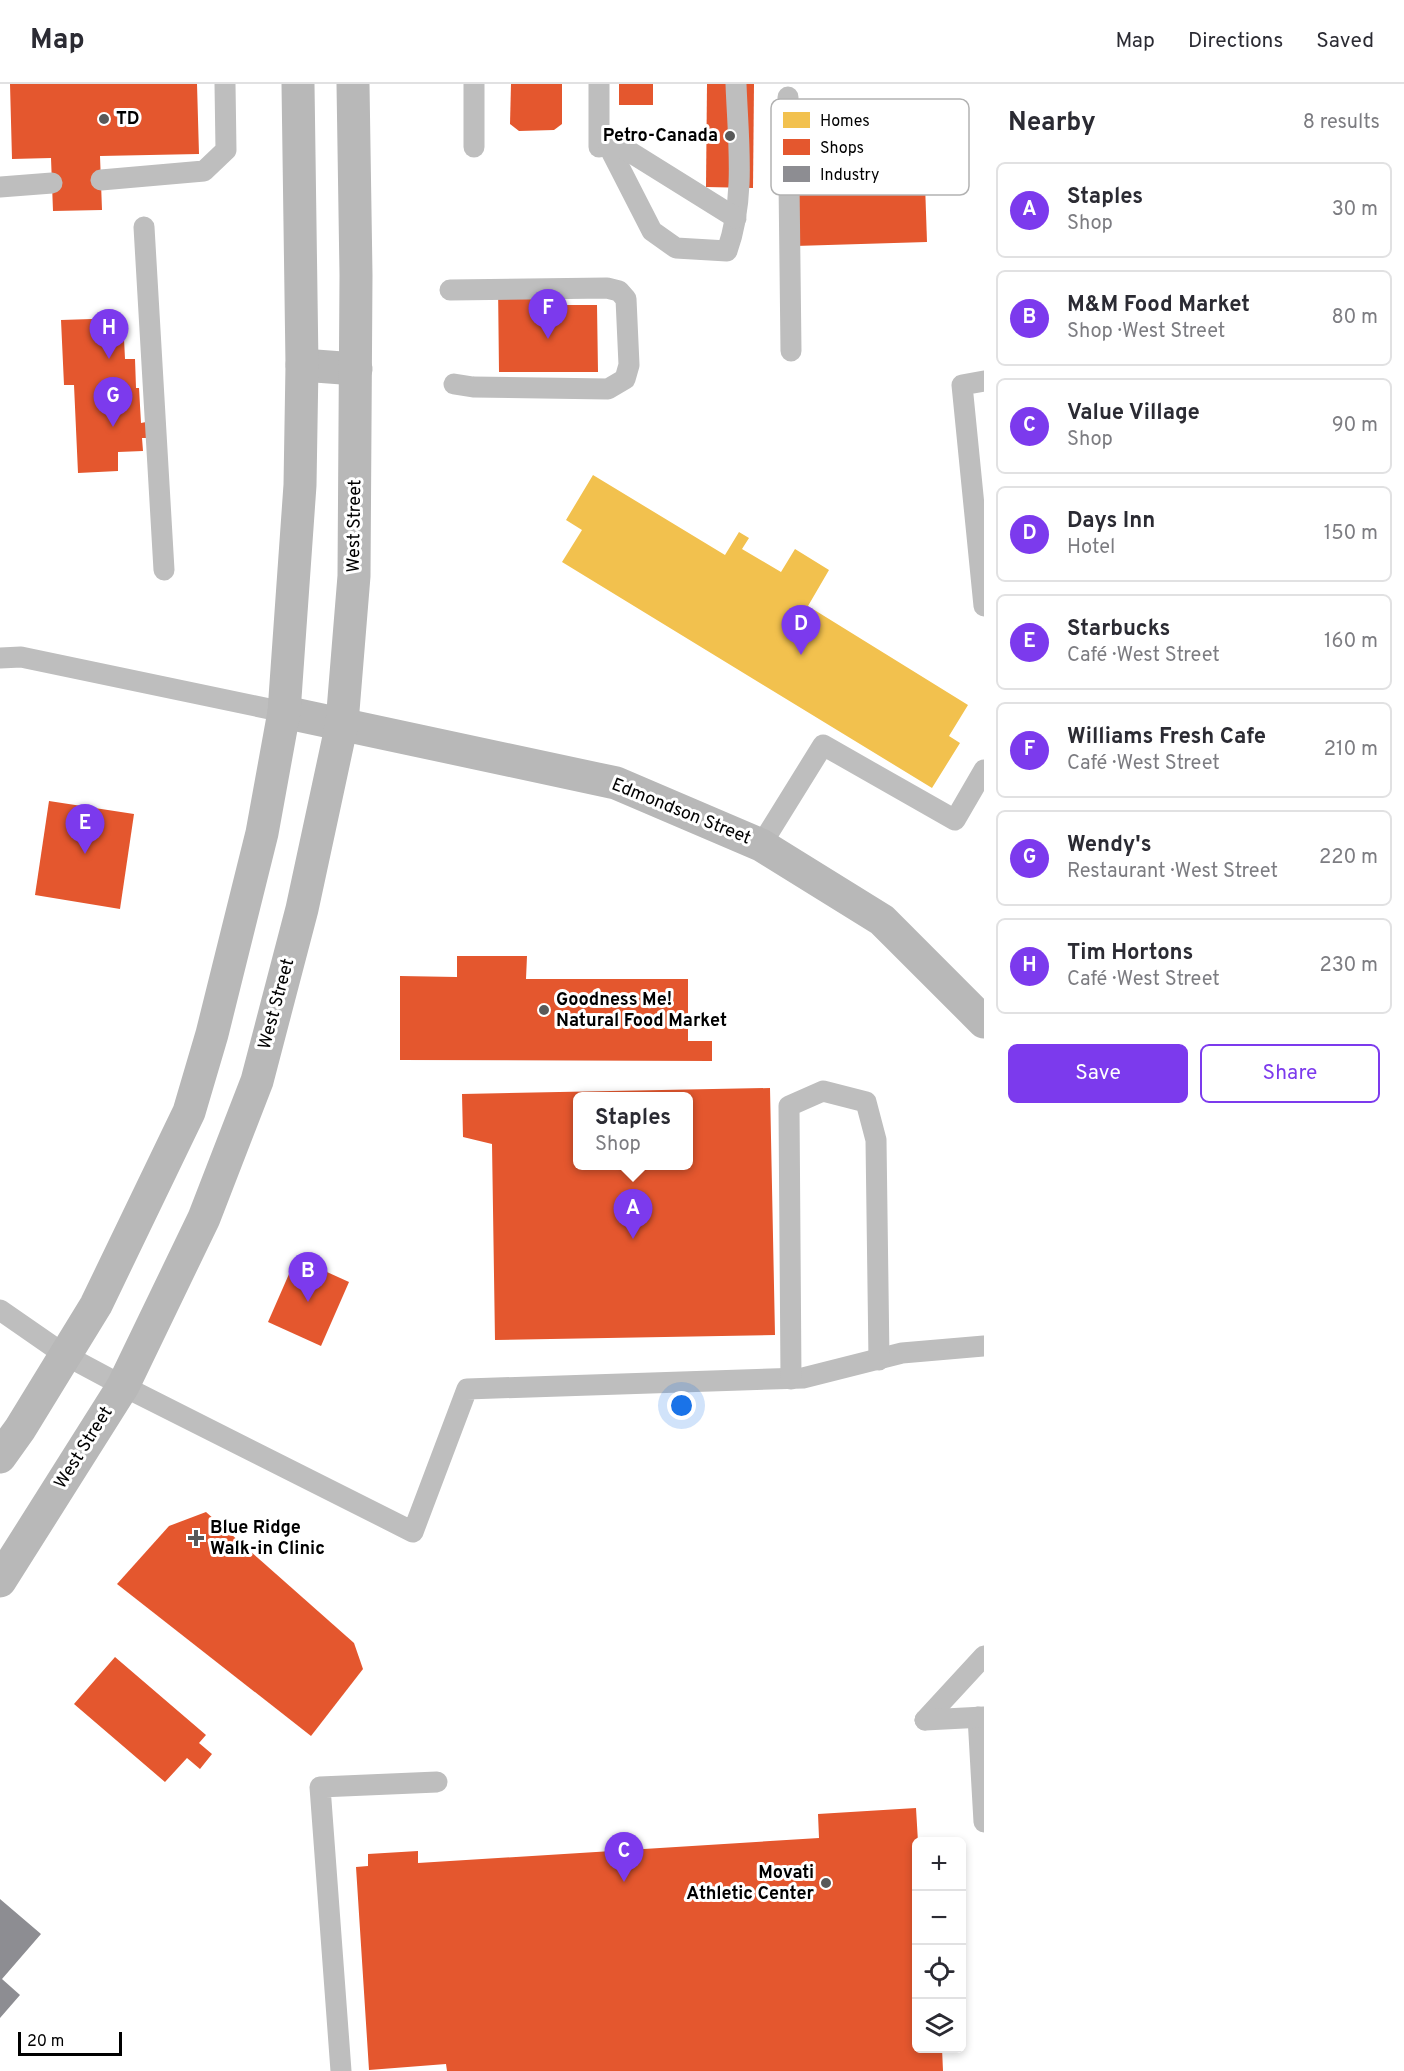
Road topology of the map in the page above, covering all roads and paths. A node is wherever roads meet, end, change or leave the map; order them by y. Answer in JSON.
{"nodes":[{"id":1,"x":225,"y":84,"type":"edge"},
{"id":2,"x":298,"y":84,"type":"edge"},
{"id":3,"x":353,"y":84,"type":"edge"},
{"id":4,"x":474,"y":84,"type":"edge"},
{"id":5,"x":599,"y":84,"type":"edge"},
{"id":6,"x":736,"y":84,"type":"edge"},
{"id":7,"x":474,"y":147,"type":"dead end"},
{"id":8,"x":610,"y":147,"type":"junction"},
{"id":9,"x":101,"y":180,"type":"dead end"},
{"id":10,"x":52,"y":183,"type":"dead end"},
{"id":11,"x":0,"y":187,"type":"edge"},
{"id":12,"x":789,"y":195,"type":"edge"},
{"id":13,"x":736,"y":218,"type":"junction"},
{"id":14,"x":144,"y":227,"type":"dead end"},
{"id":15,"x":450,"y":290,"type":"dead end"},
{"id":16,"x":791,"y":351,"type":"dead end"},
{"id":17,"x":302,"y":365,"type":"junction"},
{"id":18,"x":356,"y":369,"type":"junction"},
{"id":19,"x":984,"y":381,"type":"edge"},
{"id":20,"x":454,"y":384,"type":"dead end"},
{"id":21,"x":164,"y":570,"type":"dead end"},
{"id":22,"x":984,"y":606,"type":"edge"},
{"id":23,"x":0,"y":658,"type":"edge"},
{"id":24,"x":284,"y":712,"type":"junction"},
{"id":25,"x":342,"y":723,"type":"junction"},
{"id":26,"x":984,"y":770,"type":"edge"},
{"id":27,"x":761,"y":845,"type":"junction"},
{"id":28,"x":984,"y":1022,"type":"edge"},
{"id":29,"x":0,"y":1311,"type":"edge"},
{"id":30,"x":984,"y":1346,"type":"edge"},
{"id":31,"x":65,"y":1355,"type":"junction"},
{"id":32,"x":879,"y":1360,"type":"junction"},
{"id":33,"x":791,"y":1379,"type":"junction"},
{"id":34,"x":123,"y":1386,"type":"junction"},
{"id":35,"x":0,"y":1457,"type":"edge"},
{"id":36,"x":0,"y":1581,"type":"edge"},
{"id":37,"x":984,"y":1656,"type":"edge"},
{"id":38,"x":981,"y":1717,"type":"edge"},
{"id":39,"x":437,"y":1782,"type":"dead end"},
{"id":40,"x":984,"y":1822,"type":"edge"},
{"id":41,"x":341,"y":2071,"type":"edge"}],
"edges":[{"from":1,"to":9,"type":"lane"},
{"from":2,"to":17,"type":"main road"},
{"from":3,"to":18,"type":"main road","name":"West Street"},
{"from":4,"to":7,"type":"lane"},
{"from":5,"to":8,"type":"lane"},
{"from":6,"to":13,"type":"lane"},
{"from":8,"to":13,"type":"lane"},
{"from":8,"to":13,"type":"lane"},
{"from":10,"to":11,"type":"lane"},
{"from":12,"to":16,"type":"lane"},
{"from":14,"to":21,"type":"lane"},
{"from":15,"to":20,"type":"lane"},
{"from":17,"to":18,"type":"main road"},
{"from":17,"to":24,"type":"main road"},
{"from":18,"to":25,"type":"main road","name":"West Street"},
{"from":19,"to":22,"type":"lane"},
{"from":23,"to":24,"type":"lane"},
{"from":24,"to":25,"type":"main road","name":"Edmondson Street"},
{"from":24,"to":31,"type":"main road"},
{"from":25,"to":27,"type":"main road","name":"Edmondson Street"},
{"from":25,"to":34,"type":"main road","name":"West Street"},
{"from":26,"to":27,"type":"lane"},
{"from":27,"to":28,"type":"main road","name":"Edmondson Street"},
{"from":29,"to":31,"type":"lane"},
{"from":30,"to":32,"type":"lane"},
{"from":31,"to":34,"type":"lane"},
{"from":31,"to":35,"type":"main road"},
{"from":32,"to":33,"type":"lane"},
{"from":32,"to":33,"type":"lane"},
{"from":33,"to":34,"type":"lane"},
{"from":34,"to":36,"type":"main road","name":"West Street"},
{"from":37,"to":38,"type":"lane"},
{"from":38,"to":40,"type":"lane"},
{"from":39,"to":41,"type":"lane"}]}
